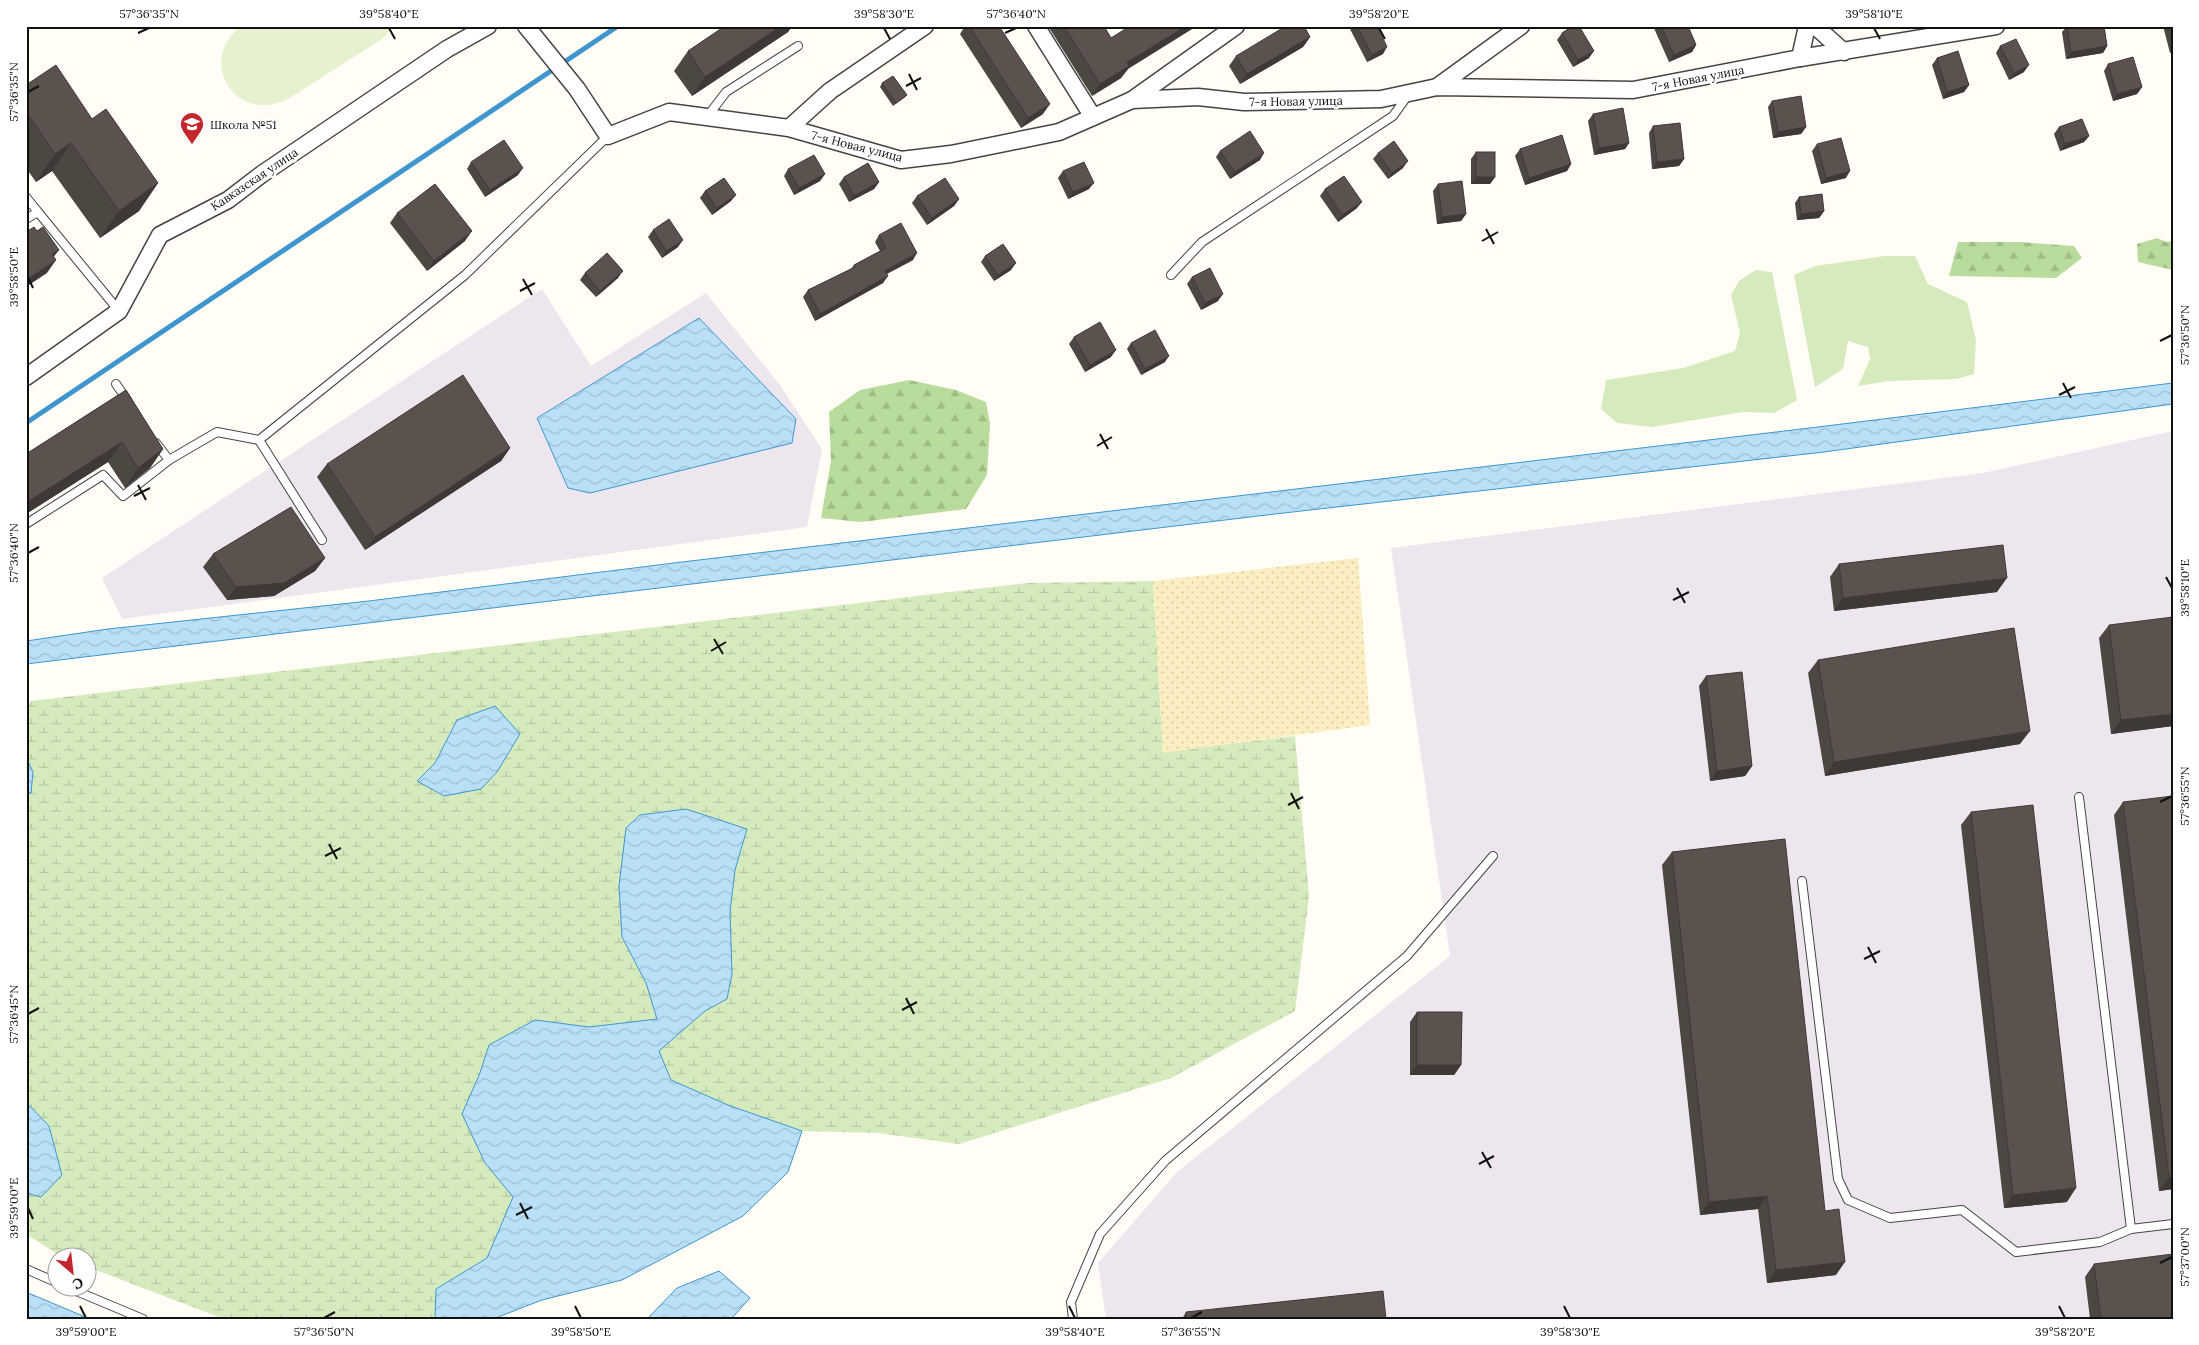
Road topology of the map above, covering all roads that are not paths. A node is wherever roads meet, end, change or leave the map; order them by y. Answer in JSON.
{"nodes":[{"id":1,"x":488,"y":26,"type":"edge"},
{"id":2,"x":526,"y":26,"type":"edge"},
{"id":3,"x":925,"y":26,"type":"edge"},
{"id":4,"x":1036,"y":26,"type":"edge"},
{"id":5,"x":1236,"y":26,"type":"edge"},
{"id":6,"x":1521,"y":26,"type":"edge"},
{"id":7,"x":1807,"y":26,"type":"edge"},
{"id":8,"x":1815,"y":26,"type":"edge"},
{"id":9,"x":1996,"y":26,"type":"edge"},
{"id":10,"x":798,"y":46,"type":"dead end"},
{"id":11,"x":1844,"y":52,"type":"junction"},
{"id":12,"x":1800,"y":58,"type":"junction"},
{"id":13,"x":1437,"y":86,"type":"junction"},
{"id":14,"x":1410,"y":93,"type":"junction"},
{"id":15,"x":1132,"y":100,"type":"junction"},
{"id":16,"x":708,"y":117,"type":"junction"},
{"id":17,"x":1092,"y":117,"type":"junction"},
{"id":18,"x":790,"y":128,"type":"junction"},
{"id":19,"x":608,"y":136,"type":"junction"},
{"id":20,"x":26,"y":197,"type":"edge"},
{"id":21,"x":38,"y":212,"type":"junction"},
{"id":22,"x":26,"y":219,"type":"edge"},
{"id":23,"x":1171,"y":275,"type":"dead end"},
{"id":24,"x":119,"y":312,"type":"junction"},
{"id":25,"x":26,"y":377,"type":"edge"},
{"id":26,"x":116,"y":384,"type":"dead end"},
{"id":27,"x":133,"y":408,"type":"edge"},
{"id":28,"x":149,"y":433,"type":"edge"},
{"id":29,"x":259,"y":440,"type":"junction"},
{"id":30,"x":169,"y":460,"type":"junction"},
{"id":31,"x":26,"y":524,"type":"edge"},
{"id":32,"x":322,"y":540,"type":"dead end"},
{"id":33,"x":2079,"y":797,"type":"dead end"},
{"id":34,"x":1493,"y":856,"type":"dead end"},
{"id":35,"x":1802,"y":881,"type":"dead end"},
{"id":36,"x":2173,"y":1224,"type":"edge"},
{"id":37,"x":2131,"y":1229,"type":"junction"},
{"id":38,"x":26,"y":1269,"type":"edge"},
{"id":39,"x":48,"y":1279,"type":"edge"},
{"id":40,"x":93,"y":1298,"type":"edge"},
{"id":41,"x":143,"y":1319,"type":"edge"},
{"id":42,"x":1073,"y":1319,"type":"edge"}],
"edges":[{"from":1,"to":24,"type":"street","name":"Кавказская улица"},
{"from":2,"to":19,"type":"street"},
{"from":3,"to":18,"type":"street"},
{"from":4,"to":17,"type":"street"},
{"from":5,"to":15,"type":"street"},
{"from":6,"to":13,"type":"street"},
{"from":7,"to":12,"type":"street"},
{"from":8,"to":11,"type":"street"},
{"from":9,"to":11,"type":"street","name":"7-я Новая улица"},
{"from":10,"to":16,"type":"lane"},
{"from":11,"to":12,"type":"street","name":"7-я Новая улица"},
{"from":12,"to":13,"type":"street","name":"7-я Новая улица"},
{"from":13,"to":14,"type":"street","name":"7-я Новая улица"},
{"from":14,"to":15,"type":"street","name":"7-я Новая улица"},
{"from":14,"to":23,"type":"lane"},
{"from":15,"to":17,"type":"street","name":"7-я Новая улица"},
{"from":16,"to":18,"type":"street","name":"7-я Новая улица"},
{"from":16,"to":19,"type":"street","name":"7-я Новая улица"},
{"from":17,"to":18,"type":"street","name":"7-я Новая улица"},
{"from":19,"to":29,"type":"lane"},
{"from":20,"to":21,"type":"lane"},
{"from":21,"to":22,"type":"lane"},
{"from":21,"to":24,"type":"lane"},
{"from":24,"to":25,"type":"street","name":"Кавказская улица"},
{"from":26,"to":27,"type":"lane"},
{"from":28,"to":30,"type":"lane"},
{"from":29,"to":30,"type":"lane"},
{"from":29,"to":32,"type":"lane"},
{"from":30,"to":31,"type":"lane"},
{"from":33,"to":37,"type":"lane"},
{"from":34,"to":42,"type":"lane"},
{"from":35,"to":37,"type":"lane"},
{"from":36,"to":37,"type":"lane"},
{"from":38,"to":39,"type":"lane"},
{"from":40,"to":41,"type":"lane"}]}
